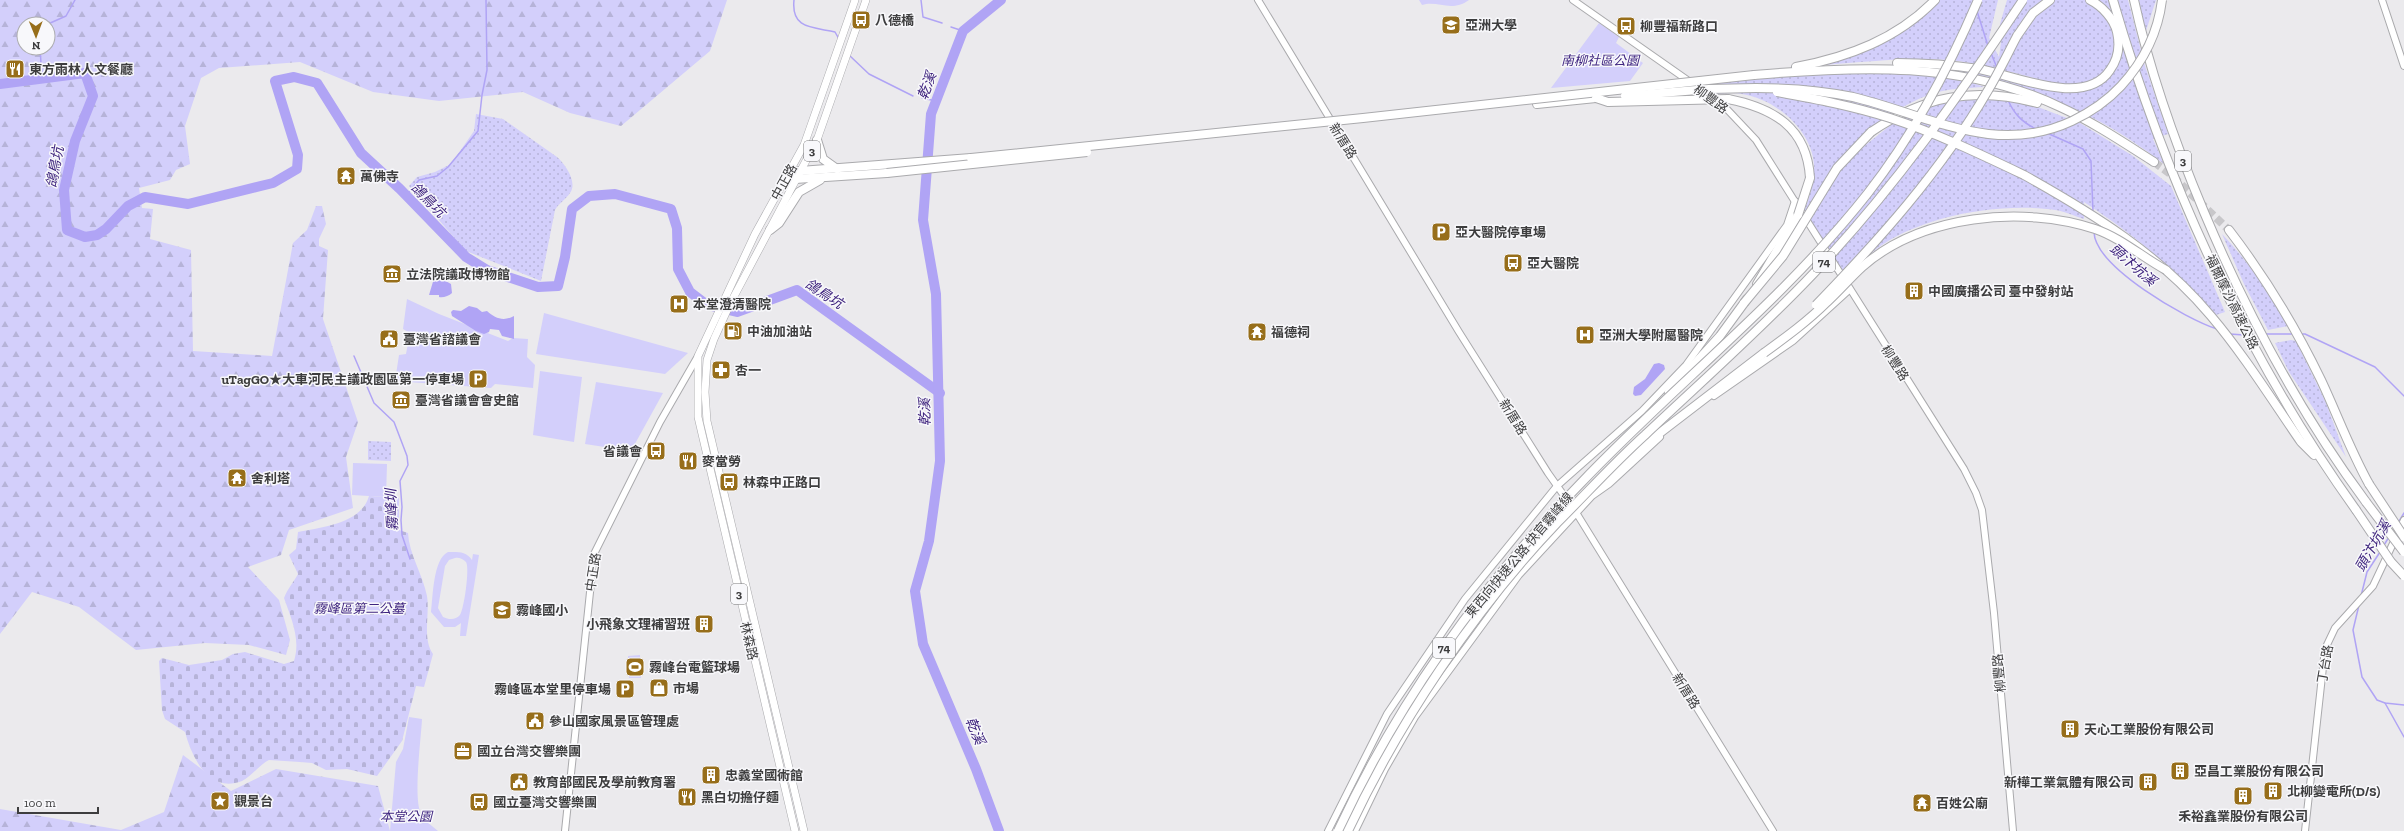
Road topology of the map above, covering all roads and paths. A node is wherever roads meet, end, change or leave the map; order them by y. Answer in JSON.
{"nodes":[{"id":1,"x":854,"y":0,"type":"edge"},
{"id":2,"x":866,"y":0,"type":"edge"},
{"id":3,"x":1258,"y":0,"type":"edge"},
{"id":4,"x":1573,"y":0,"type":"edge"},
{"id":5,"x":1935,"y":0,"type":"edge"},
{"id":6,"x":1978,"y":0,"type":"edge"},
{"id":7,"x":2023,"y":0,"type":"edge"},
{"id":8,"x":2050,"y":0,"type":"edge"},
{"id":9,"x":2090,"y":0,"type":"edge"},
{"id":10,"x":2112,"y":0,"type":"edge"},
{"id":11,"x":2134,"y":0,"type":"edge"},
{"id":12,"x":2162,"y":0,"type":"edge"},
{"id":13,"x":2382,"y":0,"type":"edge"},
{"id":14,"x":2404,"y":66,"type":"edge"},
{"id":15,"x":1850,"y":67,"type":"junction"},
{"id":16,"x":1754,"y":75,"type":"junction"},
{"id":17,"x":1756,"y":88,"type":"junction"},
{"id":18,"x":1596,"y":98,"type":"junction"},
{"id":19,"x":2090,"y":123,"type":"junction"},
{"id":20,"x":817,"y":140,"type":"junction"},
{"id":21,"x":2154,"y":162,"type":"tunnel mouth"},
{"id":22,"x":837,"y":169,"type":"junction"},
{"id":23,"x":800,"y":171,"type":"junction"},
{"id":24,"x":792,"y":176,"type":"junction"},
{"id":25,"x":823,"y":178,"type":"junction"},
{"id":26,"x":1795,"y":201,"type":"junction"},
{"id":27,"x":770,"y":230,"type":"junction"},
{"id":28,"x":2229,"y":230,"type":"tunnel mouth"},
{"id":29,"x":2166,"y":270,"type":"junction"},
{"id":30,"x":1849,"y":290,"type":"junction"},
{"id":31,"x":726,"y":303,"type":"junction"},
{"id":32,"x":1744,"y":303,"type":"junction"},
{"id":33,"x":719,"y":317,"type":"junction"},
{"id":34,"x":1764,"y":353,"type":"junction"},
{"id":35,"x":698,"y":356,"type":"junction"},
{"id":36,"x":2326,"y":468,"type":"junction"},
{"id":37,"x":1579,"y":484,"type":"junction"},
{"id":38,"x":1557,"y":486,"type":"junction"},
{"id":39,"x":1589,"y":491,"type":"junction"},
{"id":40,"x":1577,"y":514,"type":"junction"},
{"id":41,"x":2404,"y":520,"type":"edge"},
{"id":42,"x":2404,"y":537,"type":"edge"},
{"id":43,"x":2404,"y":552,"type":"edge"},
{"id":44,"x":2404,"y":576,"type":"edge"},
{"id":45,"x":565,"y":831,"type":"edge"},
{"id":46,"x":795,"y":831,"type":"edge"},
{"id":47,"x":804,"y":831,"type":"edge"},
{"id":48,"x":1328,"y":831,"type":"edge"},
{"id":49,"x":1338,"y":831,"type":"edge"},
{"id":50,"x":1348,"y":831,"type":"edge"},
{"id":51,"x":1355,"y":831,"type":"edge"},
{"id":52,"x":1773,"y":831,"type":"edge"},
{"id":53,"x":2013,"y":831,"type":"edge"},
{"id":54,"x":2305,"y":831,"type":"edge"}],
"edges":[{"from":1,"to":24,"type":"main road","name":"中正路","number":"3"},
{"from":2,"to":20,"type":"main road","name":"中正路","number":"3"},
{"from":3,"to":38,"type":"street","name":"新厝路"},
{"from":4,"to":26,"type":"street","name":"柳豐路"},
{"from":5,"to":16,"type":"highway"},
{"from":6,"to":37,"type":"highway","number":"74","bridge":true},
{"from":7,"to":39,"type":"highway","number":"74","bridge":true},
{"from":8,"to":34,"type":"highway","bridge":true},
{"from":9,"to":15,"type":"highway"},
{"from":10,"to":36,"type":"highway","name":"福爾摩沙高速公路","number":"3"},
{"from":11,"to":43,"type":"highway","name":"福爾摩沙高速公路","number":"3","bridge":true},
{"from":12,"to":17,"type":"highway","bridge":true},
{"from":13,"to":14,"type":"street"},
{"from":15,"to":16,"type":"highway"},
{"from":15,"to":19,"type":"highway"},
{"from":16,"to":22,"type":"highway","bridge":true},
{"from":17,"to":18,"type":"highway","bridge":true},
{"from":17,"to":29,"type":"highway","bridge":true},
{"from":18,"to":25,"type":"highway","bridge":true},
{"from":18,"to":32,"type":"highway","bridge":true},
{"from":19,"to":21,"type":"highway"},
{"from":19,"to":32,"type":"highway","bridge":true},
{"from":20,"to":22,"type":"highway"},
{"from":20,"to":23,"type":"main road","name":"中正路","number":"3"},
{"from":22,"to":23,"type":"highway"},
{"from":23,"to":24,"type":"highway"},
{"from":24,"to":25,"type":"highway"},
{"from":24,"to":27,"type":"main road","name":"中正路","number":"3"},
{"from":24,"to":31,"type":"main road","name":"中正路","number":"3"},
{"from":25,"to":27,"type":"highway"},
{"from":26,"to":30,"type":"street","name":"柳豐路"},
{"from":26,"to":38,"type":"street"},
{"from":27,"to":31,"type":"main road","name":"中正路","number":"3"},
{"from":28,"to":42,"type":"highway","bridge":true},
{"from":29,"to":34,"type":"highway","bridge":true},
{"from":29,"to":36,"type":"highway"},
{"from":30,"to":40,"type":"street"},
{"from":30,"to":53,"type":"street","name":"柳豐路"},
{"from":31,"to":33,"type":"main road","number":"3"},
{"from":32,"to":37,"type":"highway","bridge":true},
{"from":33,"to":35,"type":"main road","name":"中正路","number":"3"},
{"from":33,"to":47,"type":"main road","name":"林森路","number":"3"},
{"from":34,"to":39,"type":"highway","bridge":true},
{"from":35,"to":45,"type":"street","name":"中正路"},
{"from":35,"to":46,"type":"main road","name":"林森路","number":"3"},
{"from":36,"to":44,"type":"highway","name":"福爾摩沙高速公路","number":"3","bridge":true},
{"from":37,"to":49,"type":"highway","name":"東西向快速公路 快官霧峰線","number":"74","bridge":true},
{"from":38,"to":40,"type":"street","name":"新厝路"},
{"from":38,"to":48,"type":"street"},
{"from":39,"to":50,"type":"highway","name":"東西向快速公路 快官霧峰線","number":"74","bridge":true},
{"from":40,"to":51,"type":"street"},
{"from":40,"to":52,"type":"street","name":"新厝路"},
{"from":41,"to":54,"type":"street","name":"丁台路"}]}
